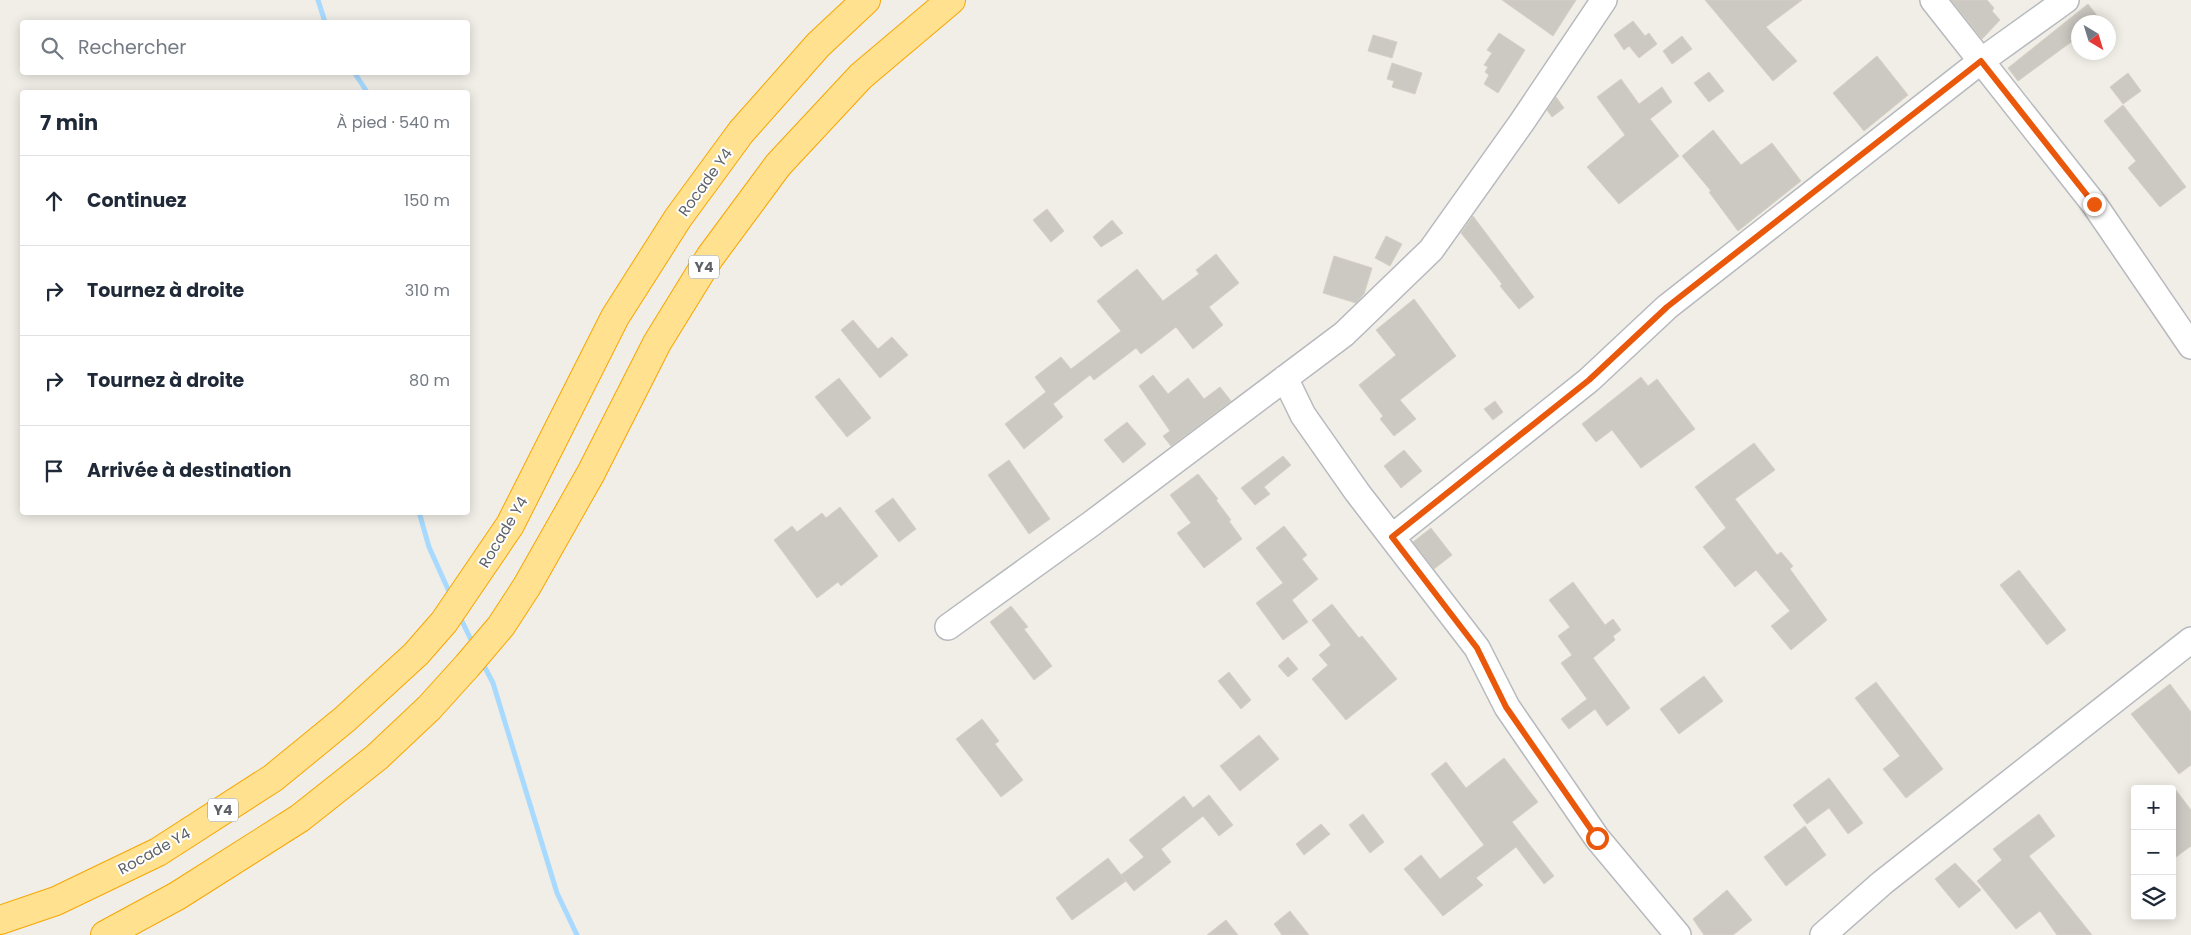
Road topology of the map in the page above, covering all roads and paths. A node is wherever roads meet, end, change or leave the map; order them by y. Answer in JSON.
{"nodes":[{"id":1,"x":866,"y":0,"type":"edge"},
{"id":2,"x":950,"y":0,"type":"edge"},
{"id":3,"x":1604,"y":0,"type":"edge"},
{"id":4,"x":1933,"y":0,"type":"edge"},
{"id":5,"x":2066,"y":0,"type":"edge"},
{"id":6,"x":1981,"y":61,"type":"junction"},
{"id":7,"x":2191,"y":346,"type":"edge"},
{"id":8,"x":1285,"y":378,"type":"junction"},
{"id":9,"x":1392,"y":537,"type":"junction"},
{"id":10,"x":948,"y":627,"type":"dead end"},
{"id":11,"x":2191,"y":640,"type":"edge"},
{"id":12,"x":0,"y":920,"type":"edge"},
{"id":13,"x":105,"y":935,"type":"edge"},
{"id":14,"x":1678,"y":935,"type":"edge"},
{"id":15,"x":1823,"y":935,"type":"edge"}],
"edges":[{"from":1,"to":12,"type":"highway","name":"Rocade Y4","number":"Y4"},
{"from":2,"to":13,"type":"highway","number":"Y4"},
{"from":3,"to":8,"type":"street"},
{"from":4,"to":6,"type":"street"},
{"from":5,"to":6,"type":"street"},
{"from":6,"to":7,"type":"street"},
{"from":6,"to":9,"type":"street"},
{"from":8,"to":9,"type":"street"},
{"from":8,"to":10,"type":"street"},
{"from":9,"to":14,"type":"street"},
{"from":11,"to":15,"type":"street"}]}
